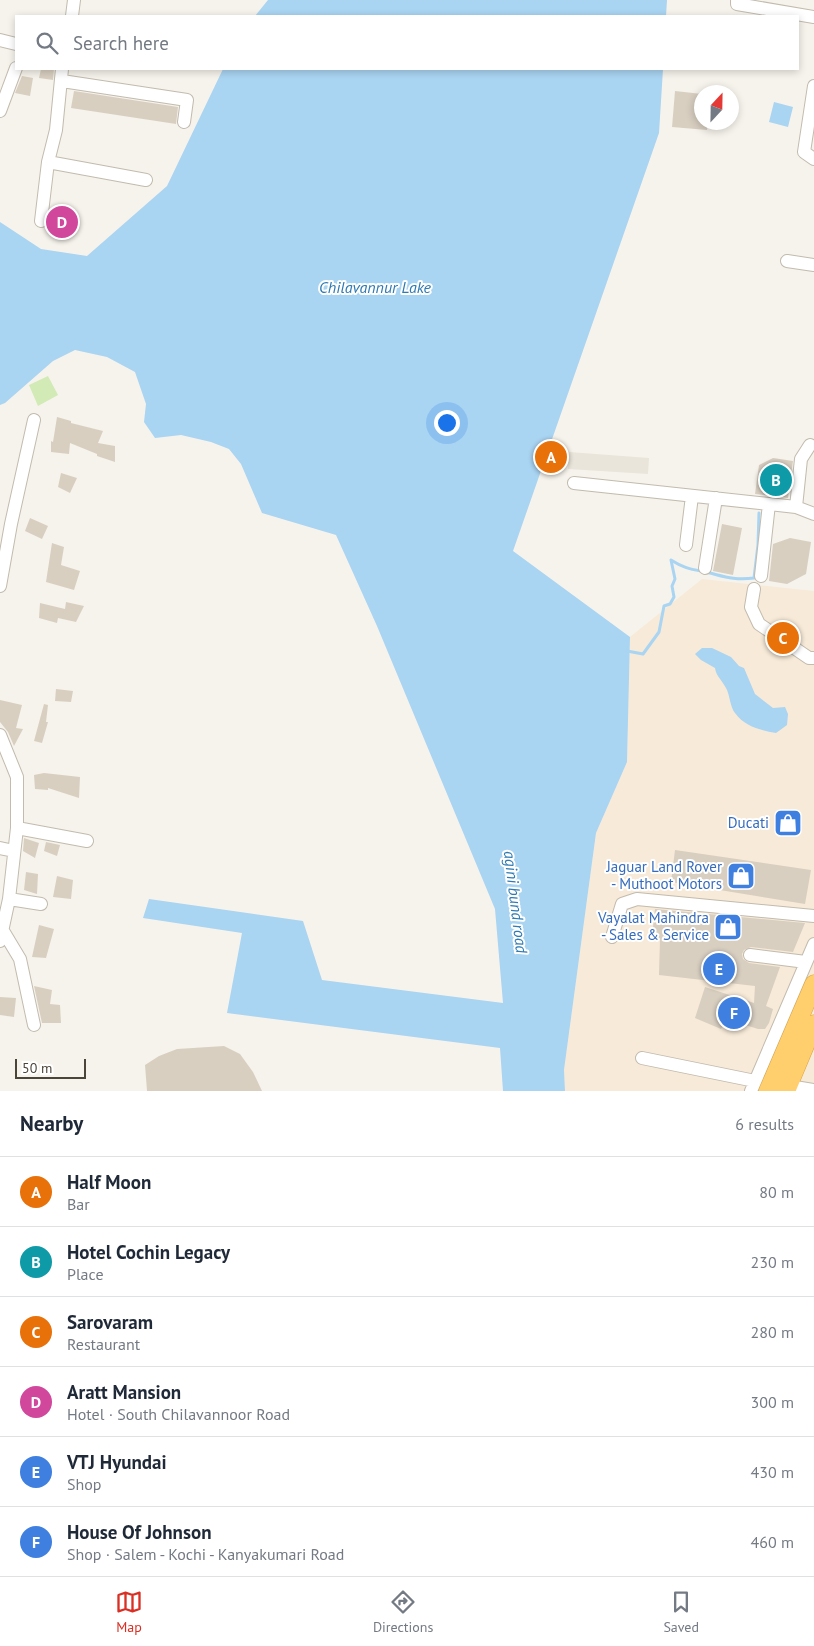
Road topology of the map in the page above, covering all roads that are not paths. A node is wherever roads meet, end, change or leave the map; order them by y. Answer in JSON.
{"nodes":[{"id":1,"x":74,"y":0,"type":"edge"},
{"id":2,"x":737,"y":0,"type":"edge"},
{"id":3,"x":72,"y":15,"type":"edge"},
{"id":4,"x":814,"y":17,"type":"edge"},
{"id":5,"x":0,"y":40,"type":"edge"},
{"id":6,"x":15,"y":44,"type":"edge"},
{"id":7,"x":15,"y":70,"type":"edge"},
{"id":8,"x":62,"y":75,"type":"edge"},
{"id":9,"x":814,"y":86,"type":"edge"},
{"id":10,"x":0,"y":111,"type":"edge"},
{"id":11,"x":184,"y":122,"type":"dead end"},
{"id":12,"x":814,"y":159,"type":"edge"},
{"id":13,"x":48,"y":162,"type":"junction"},
{"id":14,"x":146,"y":180,"type":"dead end"},
{"id":15,"x":41,"y":221,"type":"dead end"},
{"id":16,"x":787,"y":261,"type":"dead end"},
{"id":17,"x":814,"y":265,"type":"edge"},
{"id":18,"x":34,"y":420,"type":"dead end"},
{"id":19,"x":810,"y":445,"type":"dead end"},
{"id":20,"x":574,"y":483,"type":"dead end"},
{"id":21,"x":692,"y":496,"type":"junction"},
{"id":22,"x":716,"y":498,"type":"junction"},
{"id":23,"x":769,"y":504,"type":"junction"},
{"id":24,"x":796,"y":507,"type":"junction"},
{"id":25,"x":814,"y":514,"type":"edge"},
{"id":26,"x":686,"y":545,"type":"dead end"},
{"id":27,"x":705,"y":568,"type":"dead end"},
{"id":28,"x":761,"y":576,"type":"dead end"},
{"id":29,"x":0,"y":586,"type":"edge"},
{"id":30,"x":754,"y":589,"type":"dead end"},
{"id":31,"x":814,"y":658,"type":"edge"},
{"id":32,"x":0,"y":734,"type":"edge"},
{"id":33,"x":17,"y":828,"type":"junction"},
{"id":34,"x":86,"y":841,"type":"dead end"},
{"id":35,"x":0,"y":848,"type":"edge"},
{"id":36,"x":14,"y":851,"type":"junction"},
{"id":37,"x":5,"y":874,"type":"edge"},
{"id":38,"x":9,"y":899,"type":"junction"},
{"id":39,"x":41,"y":904,"type":"dead end"},
{"id":40,"x":814,"y":916,"type":"edge"},
{"id":41,"x":1,"y":935,"type":"edge"},
{"id":42,"x":612,"y":937,"type":"dead end"},
{"id":43,"x":814,"y":944,"type":"edge"},
{"id":44,"x":750,"y":954,"type":"dead end"},
{"id":45,"x":806,"y":962,"type":"junction"},
{"id":46,"x":814,"y":984,"type":"edge"},
{"id":47,"x":814,"y":1024,"type":"edge"},
{"id":48,"x":34,"y":1025,"type":"dead end"},
{"id":49,"x":814,"y":1045,"type":"edge"},
{"id":50,"x":642,"y":1058,"type":"dead end"},
{"id":51,"x":758,"y":1088,"type":"edge"},
{"id":52,"x":792,"y":1090,"type":"edge"},
{"id":53,"x":814,"y":1090,"type":"edge"}],
"edges":[{"from":1,"to":3,"type":"street"},
{"from":2,"to":4,"type":"street"},
{"from":5,"to":6,"type":"street"},
{"from":7,"to":10,"type":"street"},
{"from":8,"to":11,"type":"street"},
{"from":8,"to":13,"type":"street"},
{"from":9,"to":12,"type":"street"},
{"from":13,"to":14,"type":"street"},
{"from":13,"to":15,"type":"street"},
{"from":16,"to":17,"type":"street"},
{"from":18,"to":29,"type":"street"},
{"from":19,"to":24,"type":"street"},
{"from":20,"to":21,"type":"street"},
{"from":21,"to":22,"type":"street"},
{"from":21,"to":26,"type":"street"},
{"from":22,"to":23,"type":"street"},
{"from":22,"to":27,"type":"street"},
{"from":23,"to":24,"type":"street"},
{"from":23,"to":28,"type":"street"},
{"from":24,"to":25,"type":"street"},
{"from":30,"to":31,"type":"street"},
{"from":32,"to":33,"type":"street"},
{"from":33,"to":34,"type":"street"},
{"from":33,"to":36,"type":"street"},
{"from":35,"to":36,"type":"street"},
{"from":36,"to":37,"type":"street"},
{"from":37,"to":38,"type":"street"},
{"from":38,"to":39,"type":"street"},
{"from":38,"to":41,"type":"street"},
{"from":40,"to":42,"type":"street"},
{"from":41,"to":48,"type":"street"},
{"from":43,"to":45,"type":"street"},
{"from":44,"to":45,"type":"street"},
{"from":45,"to":51,"type":"street"},
{"from":46,"to":51,"type":"highway"},
{"from":47,"to":52,"type":"highway"},
{"from":49,"to":52,"type":"street"},
{"from":50,"to":51,"type":"street"},
{"from":52,"to":53,"type":"street"}]}
